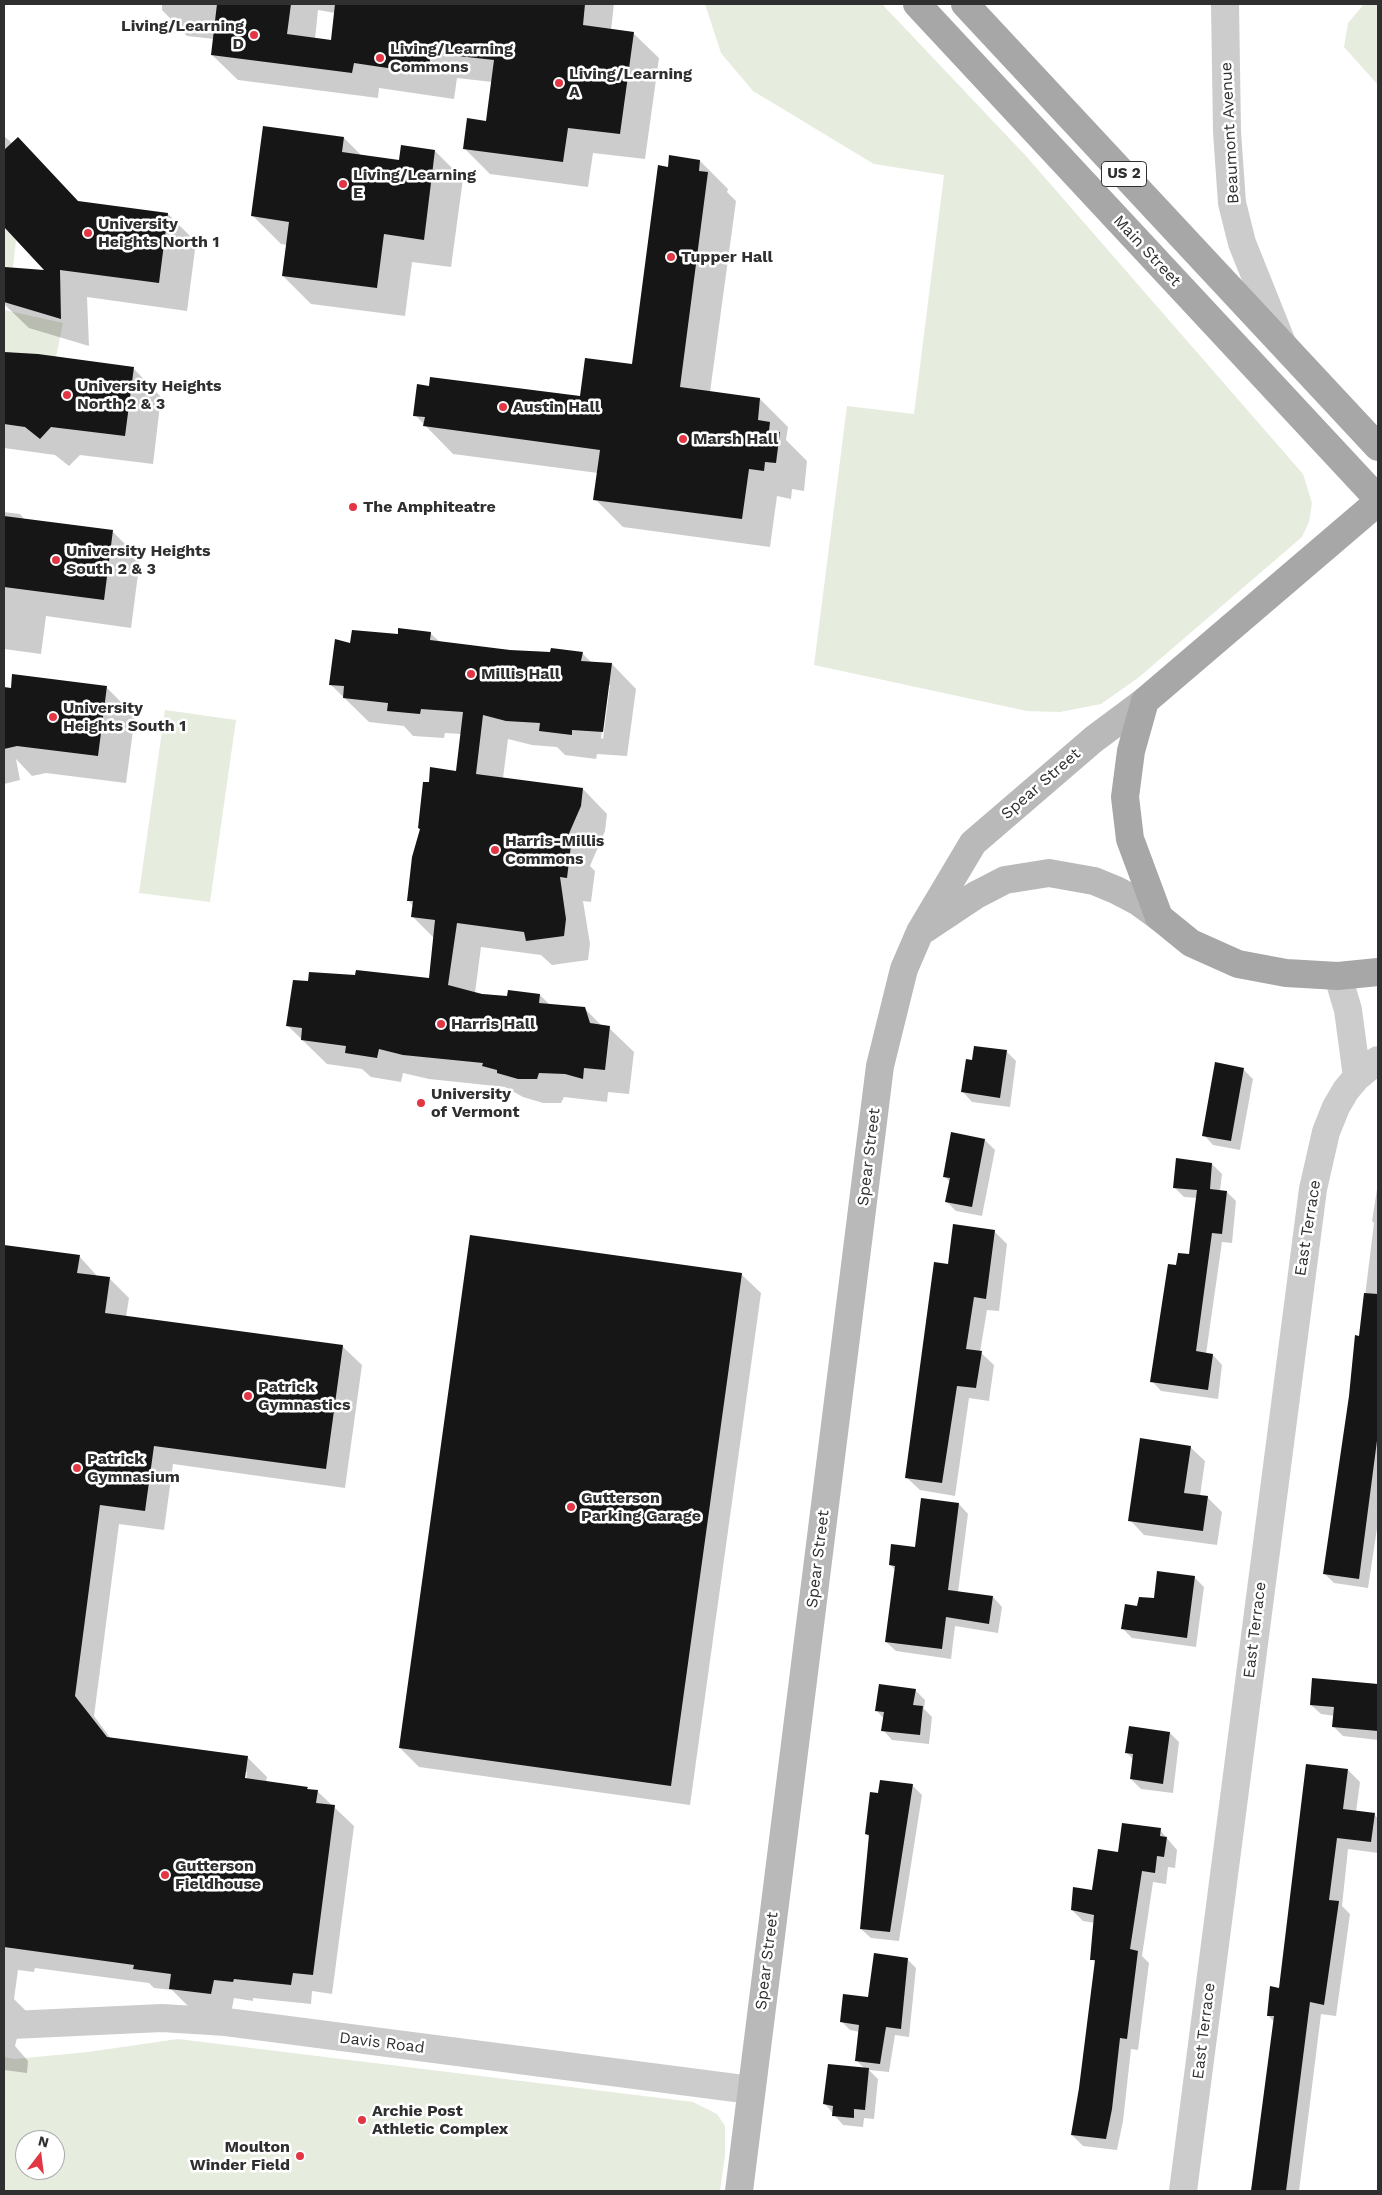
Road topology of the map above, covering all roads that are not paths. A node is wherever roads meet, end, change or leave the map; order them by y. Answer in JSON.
{"nodes":[{"id":1,"x":917,"y":4,"type":"edge"},
{"id":2,"x":965,"y":4,"type":"edge"},
{"id":3,"x":1225,"y":4,"type":"edge"},
{"id":4,"x":1282,"y":344,"type":"junction"},
{"id":5,"x":1378,"y":446,"type":"edge"},
{"id":6,"x":1378,"y":500,"type":"edge"},
{"id":7,"x":1145,"y":701,"type":"junction"},
{"id":8,"x":1159,"y":917,"type":"junction"},
{"id":9,"x":920,"y":932,"type":"junction"},
{"id":10,"x":1378,"y":972,"type":"edge"},
{"id":11,"x":1338,"y":976,"type":"junction"},
{"id":12,"x":1378,"y":1060,"type":"edge"},
{"id":13,"x":1357,"y":1077,"type":"junction"},
{"id":14,"x":12,"y":2025,"type":"dead end"},
{"id":15,"x":751,"y":2090,"type":"junction"},
{"id":16,"x":739,"y":2191,"type":"edge"},
{"id":17,"x":1183,"y":2191,"type":"edge"}],
"edges":[{"from":1,"to":6,"type":"main road","name":"Main Street","number":"US 2"},
{"from":2,"to":4,"type":"main road","number":"US 2"},
{"from":3,"to":4,"type":"street","name":"Beaumont Avenue"},
{"from":4,"to":5,"type":"main road","number":"US 2"},
{"from":6,"to":7,"type":"main road","name":"Spear Street"},
{"from":7,"to":8,"type":"main road"},
{"from":7,"to":9,"type":"main road","name":"Spear Street"},
{"from":8,"to":9,"type":"main road"},
{"from":8,"to":11,"type":"main road"},
{"from":9,"to":15,"type":"main road","name":"Spear Street"},
{"from":10,"to":11,"type":"main road"},
{"from":11,"to":13,"type":"street"},
{"from":12,"to":13,"type":"street","name":"East Terrace"},
{"from":13,"to":17,"type":"street","name":"East Terrace"},
{"from":14,"to":15,"type":"street","name":"Davis Road"},
{"from":15,"to":16,"type":"main road","name":"Spear Street"}]}
